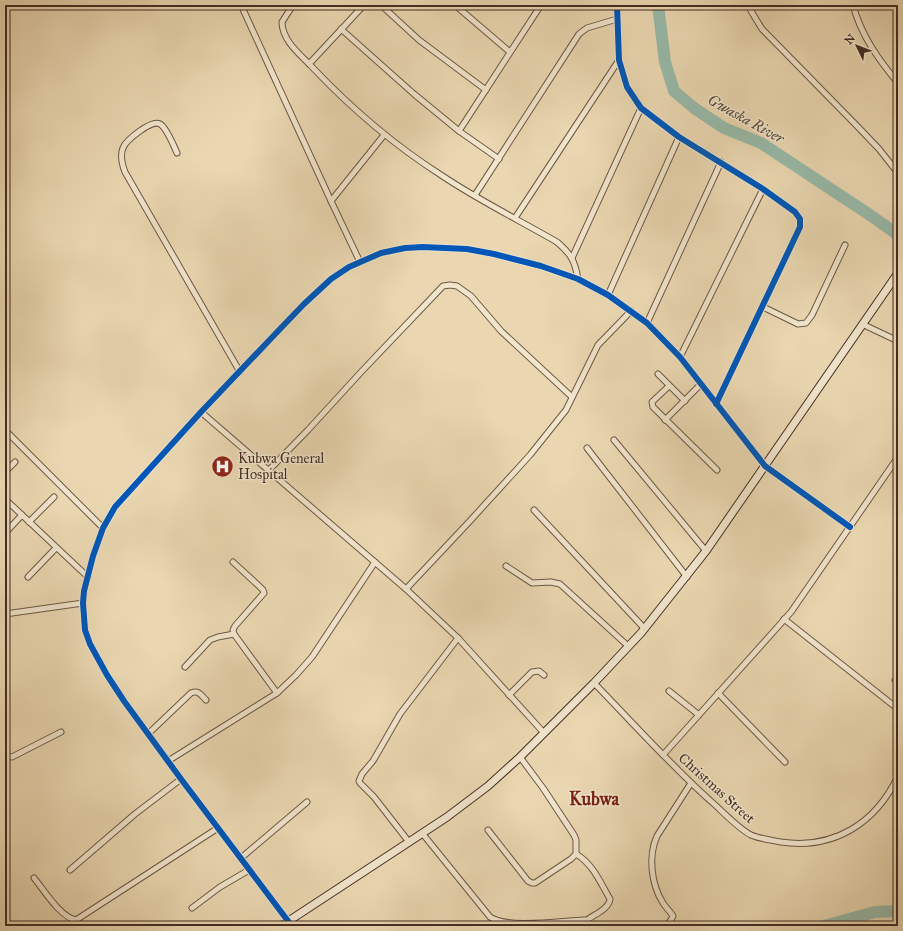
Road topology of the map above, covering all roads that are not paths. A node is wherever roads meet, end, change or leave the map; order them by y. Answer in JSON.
{"nodes":[{"id":1,"x":241,"y":5,"type":"edge"},
{"id":2,"x":293,"y":5,"type":"edge"},
{"id":3,"x":364,"y":5,"type":"edge"},
{"id":4,"x":382,"y":5,"type":"edge"},
{"id":5,"x":455,"y":5,"type":"edge"},
{"id":6,"x":541,"y":5,"type":"edge"},
{"id":7,"x":617,"y":5,"type":"edge"},
{"id":8,"x":749,"y":5,"type":"edge"},
{"id":9,"x":853,"y":5,"type":"edge"},
{"id":10,"x":617,"y":19,"type":"junction"},
{"id":11,"x":341,"y":29,"type":"junction"},
{"id":12,"x":510,"y":52,"type":"junction"},
{"id":13,"x":619,"y":60,"type":"junction"},
{"id":14,"x":309,"y":64,"type":"junction"},
{"id":15,"x":898,"y":82,"type":"edge"},
{"id":16,"x":486,"y":90,"type":"junction"},
{"id":17,"x":641,"y":108,"type":"junction"},
{"id":18,"x":459,"y":130,"type":"junction"},
{"id":19,"x":384,"y":135,"type":"junction"},
{"id":20,"x":679,"y":137,"type":"junction"},
{"id":21,"x":177,"y":153,"type":"dead end"},
{"id":22,"x":499,"y":159,"type":"junction"},
{"id":23,"x":721,"y":162,"type":"junction"},
{"id":24,"x":898,"y":173,"type":"edge"},
{"id":25,"x":762,"y":189,"type":"junction"},
{"id":26,"x":476,"y":195,"type":"junction"},
{"id":27,"x":331,"y":201,"type":"junction"},
{"id":28,"x":515,"y":218,"type":"junction"},
{"id":29,"x":845,"y":245,"type":"dead end"},
{"id":30,"x":572,"y":258,"type":"junction"},
{"id":31,"x":360,"y":262,"type":"junction"},
{"id":32,"x":898,"y":273,"type":"edge"},
{"id":33,"x":578,"y":279,"type":"junction"},
{"id":34,"x":608,"y":295,"type":"junction"},
{"id":35,"x":763,"y":307,"type":"junction"},
{"id":36,"x":631,"y":311,"type":"junction"},
{"id":37,"x":647,"y":323,"type":"junction"},
{"id":38,"x":862,"y":324,"type":"junction"},
{"id":39,"x":898,"y":341,"type":"edge"},
{"id":40,"x":680,"y":357,"type":"junction"},
{"id":41,"x":240,"y":372,"type":"junction"},
{"id":42,"x":658,"y":374,"type":"dead end"},
{"id":43,"x":701,"y":384,"type":"junction"},
{"id":44,"x":669,"y":386,"type":"junction"},
{"id":45,"x":572,"y":397,"type":"junction"},
{"id":46,"x":685,"y":401,"type":"junction"},
{"id":47,"x":716,"y":404,"type":"junction"},
{"id":48,"x":201,"y":412,"type":"junction"},
{"id":49,"x":665,"y":420,"type":"junction"},
{"id":50,"x":5,"y":430,"type":"edge"},
{"id":51,"x":614,"y":440,"type":"dead end"},
{"id":52,"x":587,"y":448,"type":"dead end"},
{"id":53,"x":898,"y":458,"type":"edge"},
{"id":54,"x":15,"y":462,"type":"dead end"},
{"id":55,"x":765,"y":466,"type":"junction"},
{"id":56,"x":269,"y":470,"type":"junction"},
{"id":57,"x":717,"y":470,"type":"dead end"},
{"id":58,"x":5,"y":471,"type":"edge"},
{"id":59,"x":54,"y":497,"type":"dead end"},
{"id":60,"x":5,"y":499,"type":"edge"},
{"id":61,"x":534,"y":510,"type":"dead end"},
{"id":62,"x":22,"y":515,"type":"junction"},
{"id":63,"x":29,"y":522,"type":"junction"},
{"id":64,"x":850,"y":527,"type":"junction"},
{"id":65,"x":103,"y":528,"type":"junction"},
{"id":66,"x":5,"y":533,"type":"edge"},
{"id":67,"x":56,"y":548,"type":"junction"},
{"id":68,"x":706,"y":551,"type":"junction"},
{"id":69,"x":232,"y":562,"type":"dead end"},
{"id":70,"x":375,"y":562,"type":"junction"},
{"id":71,"x":506,"y":566,"type":"dead end"},
{"id":72,"x":28,"y":577,"type":"dead end"},
{"id":73,"x":88,"y":577,"type":"junction"},
{"id":74,"x":687,"y":577,"type":"junction"},
{"id":75,"x":406,"y":589,"type":"junction"},
{"id":76,"x":83,"y":603,"type":"junction"},
{"id":77,"x":5,"y":614,"type":"edge"},
{"id":78,"x":784,"y":619,"type":"junction"},
{"id":79,"x":644,"y":628,"type":"junction"},
{"id":80,"x":234,"y":634,"type":"junction"},
{"id":81,"x":458,"y":638,"type":"junction"},
{"id":82,"x":628,"y":646,"type":"junction"},
{"id":83,"x":185,"y":667,"type":"dead end"},
{"id":84,"x":544,"y":675,"type":"dead end"},
{"id":85,"x":594,"y":683,"type":"junction"},
{"id":86,"x":670,"y":691,"type":"dead end"},
{"id":87,"x":277,"y":693,"type":"junction"},
{"id":88,"x":718,"y":693,"type":"junction"},
{"id":89,"x":509,"y":695,"type":"junction"},
{"id":90,"x":206,"y":700,"type":"dead end"},
{"id":91,"x":898,"y":708,"type":"edge"},
{"id":92,"x":699,"y":715,"type":"junction"},
{"id":93,"x":61,"y":732,"type":"dead end"},
{"id":94,"x":544,"y":733,"type":"junction"},
{"id":95,"x":148,"y":734,"type":"junction"},
{"id":96,"x":663,"y":755,"type":"junction"},
{"id":97,"x":5,"y":756,"type":"edge"},
{"id":98,"x":520,"y":757,"type":"junction"},
{"id":99,"x":168,"y":761,"type":"junction"},
{"id":100,"x":785,"y":762,"type":"dead end"},
{"id":101,"x":898,"y":776,"type":"edge"},
{"id":102,"x":181,"y":779,"type":"junction"},
{"id":103,"x":691,"y":784,"type":"junction"},
{"id":104,"x":307,"y":802,"type":"dead end"},
{"id":105,"x":218,"y":828,"type":"junction"},
{"id":106,"x":488,"y":830,"type":"dead end"},
{"id":107,"x":422,"y":833,"type":"junction"},
{"id":108,"x":409,"y":842,"type":"junction"},
{"id":109,"x":576,"y":854,"type":"junction"},
{"id":110,"x":241,"y":858,"type":"junction"},
{"id":111,"x":70,"y":870,"type":"dead end"},
{"id":112,"x":248,"y":870,"type":"junction"},
{"id":113,"x":34,"y":878,"type":"dead end"},
{"id":114,"x":192,"y":908,"type":"dead end"},
{"id":115,"x":288,"y":921,"type":"junction"},
{"id":116,"x":281,"y":926,"type":"edge"},
{"id":117,"x":666,"y":926,"type":"edge"}],
"edges":[{"from":1,"to":27,"type":"street"},
{"from":2,"to":14,"type":"street"},
{"from":3,"to":11,"type":"street"},
{"from":4,"to":16,"type":"street"},
{"from":5,"to":12,"type":"street"},
{"from":6,"to":12,"type":"street"},
{"from":7,"to":10,"type":"street"},
{"from":8,"to":24,"type":"street"},
{"from":9,"to":15,"type":"street"},
{"from":10,"to":13,"type":"street"},
{"from":10,"to":22,"type":"street"},
{"from":11,"to":14,"type":"street"},
{"from":11,"to":18,"type":"street"},
{"from":12,"to":16,"type":"street"},
{"from":13,"to":17,"type":"street"},
{"from":13,"to":28,"type":"street"},
{"from":14,"to":19,"type":"street"},
{"from":16,"to":18,"type":"street"},
{"from":17,"to":20,"type":"street"},
{"from":17,"to":30,"type":"street"},
{"from":18,"to":22,"type":"street"},
{"from":19,"to":26,"type":"street"},
{"from":19,"to":27,"type":"street"},
{"from":20,"to":23,"type":"street"},
{"from":20,"to":34,"type":"street"},
{"from":21,"to":41,"type":"street"},
{"from":22,"to":26,"type":"street"},
{"from":23,"to":25,"type":"street"},
{"from":23,"to":37,"type":"street"},
{"from":25,"to":35,"type":"street"},
{"from":25,"to":40,"type":"street"},
{"from":26,"to":28,"type":"street"},
{"from":27,"to":31,"type":"street"},
{"from":28,"to":30,"type":"street"},
{"from":29,"to":35,"type":"street"},
{"from":30,"to":33,"type":"street"},
{"from":31,"to":33,"type":"street"},
{"from":31,"to":41,"type":"street"},
{"from":32,"to":38,"type":"main road"},
{"from":33,"to":34,"type":"street"},
{"from":34,"to":36,"type":"street"},
{"from":35,"to":47,"type":"street"},
{"from":36,"to":37,"type":"street"},
{"from":36,"to":45,"type":"street"},
{"from":37,"to":40,"type":"street"},
{"from":38,"to":39,"type":"street"},
{"from":38,"to":55,"type":"main road"},
{"from":40,"to":43,"type":"street"},
{"from":41,"to":48,"type":"street"},
{"from":42,"to":44,"type":"street"},
{"from":43,"to":46,"type":"street"},
{"from":43,"to":47,"type":"street"},
{"from":44,"to":46,"type":"street"},
{"from":44,"to":49,"type":"street"},
{"from":45,"to":56,"type":"street"},
{"from":45,"to":75,"type":"street"},
{"from":46,"to":49,"type":"street"},
{"from":47,"to":55,"type":"street"},
{"from":48,"to":56,"type":"street"},
{"from":48,"to":65,"type":"street"},
{"from":49,"to":57,"type":"street"},
{"from":50,"to":65,"type":"street"},
{"from":51,"to":68,"type":"street"},
{"from":52,"to":74,"type":"street"},
{"from":53,"to":64,"type":"street"},
{"from":54,"to":58,"type":"street"},
{"from":55,"to":64,"type":"street"},
{"from":55,"to":68,"type":"main road"},
{"from":56,"to":70,"type":"street"},
{"from":59,"to":63,"type":"street"},
{"from":60,"to":62,"type":"street"},
{"from":61,"to":79,"type":"street"},
{"from":62,"to":63,"type":"street"},
{"from":62,"to":66,"type":"street"},
{"from":63,"to":67,"type":"street"},
{"from":64,"to":78,"type":"street"},
{"from":65,"to":73,"type":"street"},
{"from":67,"to":72,"type":"street"},
{"from":67,"to":73,"type":"street"},
{"from":68,"to":74,"type":"main road"},
{"from":69,"to":80,"type":"street"},
{"from":70,"to":75,"type":"street"},
{"from":70,"to":87,"type":"street"},
{"from":71,"to":82,"type":"street"},
{"from":73,"to":76,"type":"street"},
{"from":74,"to":79,"type":"main road"},
{"from":75,"to":81,"type":"street"},
{"from":76,"to":77,"type":"street"},
{"from":76,"to":95,"type":"street"},
{"from":78,"to":88,"type":"street"},
{"from":78,"to":91,"type":"street"},
{"from":79,"to":82,"type":"main road"},
{"from":80,"to":83,"type":"street"},
{"from":80,"to":87,"type":"street"},
{"from":81,"to":89,"type":"street"},
{"from":81,"to":108,"type":"street"},
{"from":82,"to":85,"type":"main road"},
{"from":84,"to":89,"type":"street"},
{"from":85,"to":94,"type":"main road"},
{"from":85,"to":96,"type":"street","name":"Christmas Street"},
{"from":86,"to":92,"type":"street"},
{"from":87,"to":99,"type":"street"},
{"from":88,"to":92,"type":"street"},
{"from":88,"to":100,"type":"street"},
{"from":89,"to":94,"type":"street"},
{"from":90,"to":95,"type":"street"},
{"from":92,"to":96,"type":"street"},
{"from":93,"to":97,"type":"street"},
{"from":94,"to":98,"type":"main road"},
{"from":95,"to":99,"type":"street"},
{"from":96,"to":103,"type":"street","name":"Christmas Street"},
{"from":98,"to":107,"type":"main road"},
{"from":98,"to":109,"type":"street"},
{"from":99,"to":102,"type":"street"},
{"from":101,"to":103,"type":"street","name":"Christmas Street"},
{"from":102,"to":105,"type":"street"},
{"from":102,"to":111,"type":"street"},
{"from":103,"to":117,"type":"street"},
{"from":104,"to":110,"type":"street"},
{"from":105,"to":110,"type":"street"},
{"from":105,"to":113,"type":"street"},
{"from":106,"to":109,"type":"street"},
{"from":107,"to":108,"type":"main road"},
{"from":107,"to":109,"type":"street"},
{"from":108,"to":115,"type":"main road"},
{"from":110,"to":112,"type":"street"},
{"from":112,"to":114,"type":"street"},
{"from":112,"to":115,"type":"street"},
{"from":115,"to":116,"type":"main road"}]}
